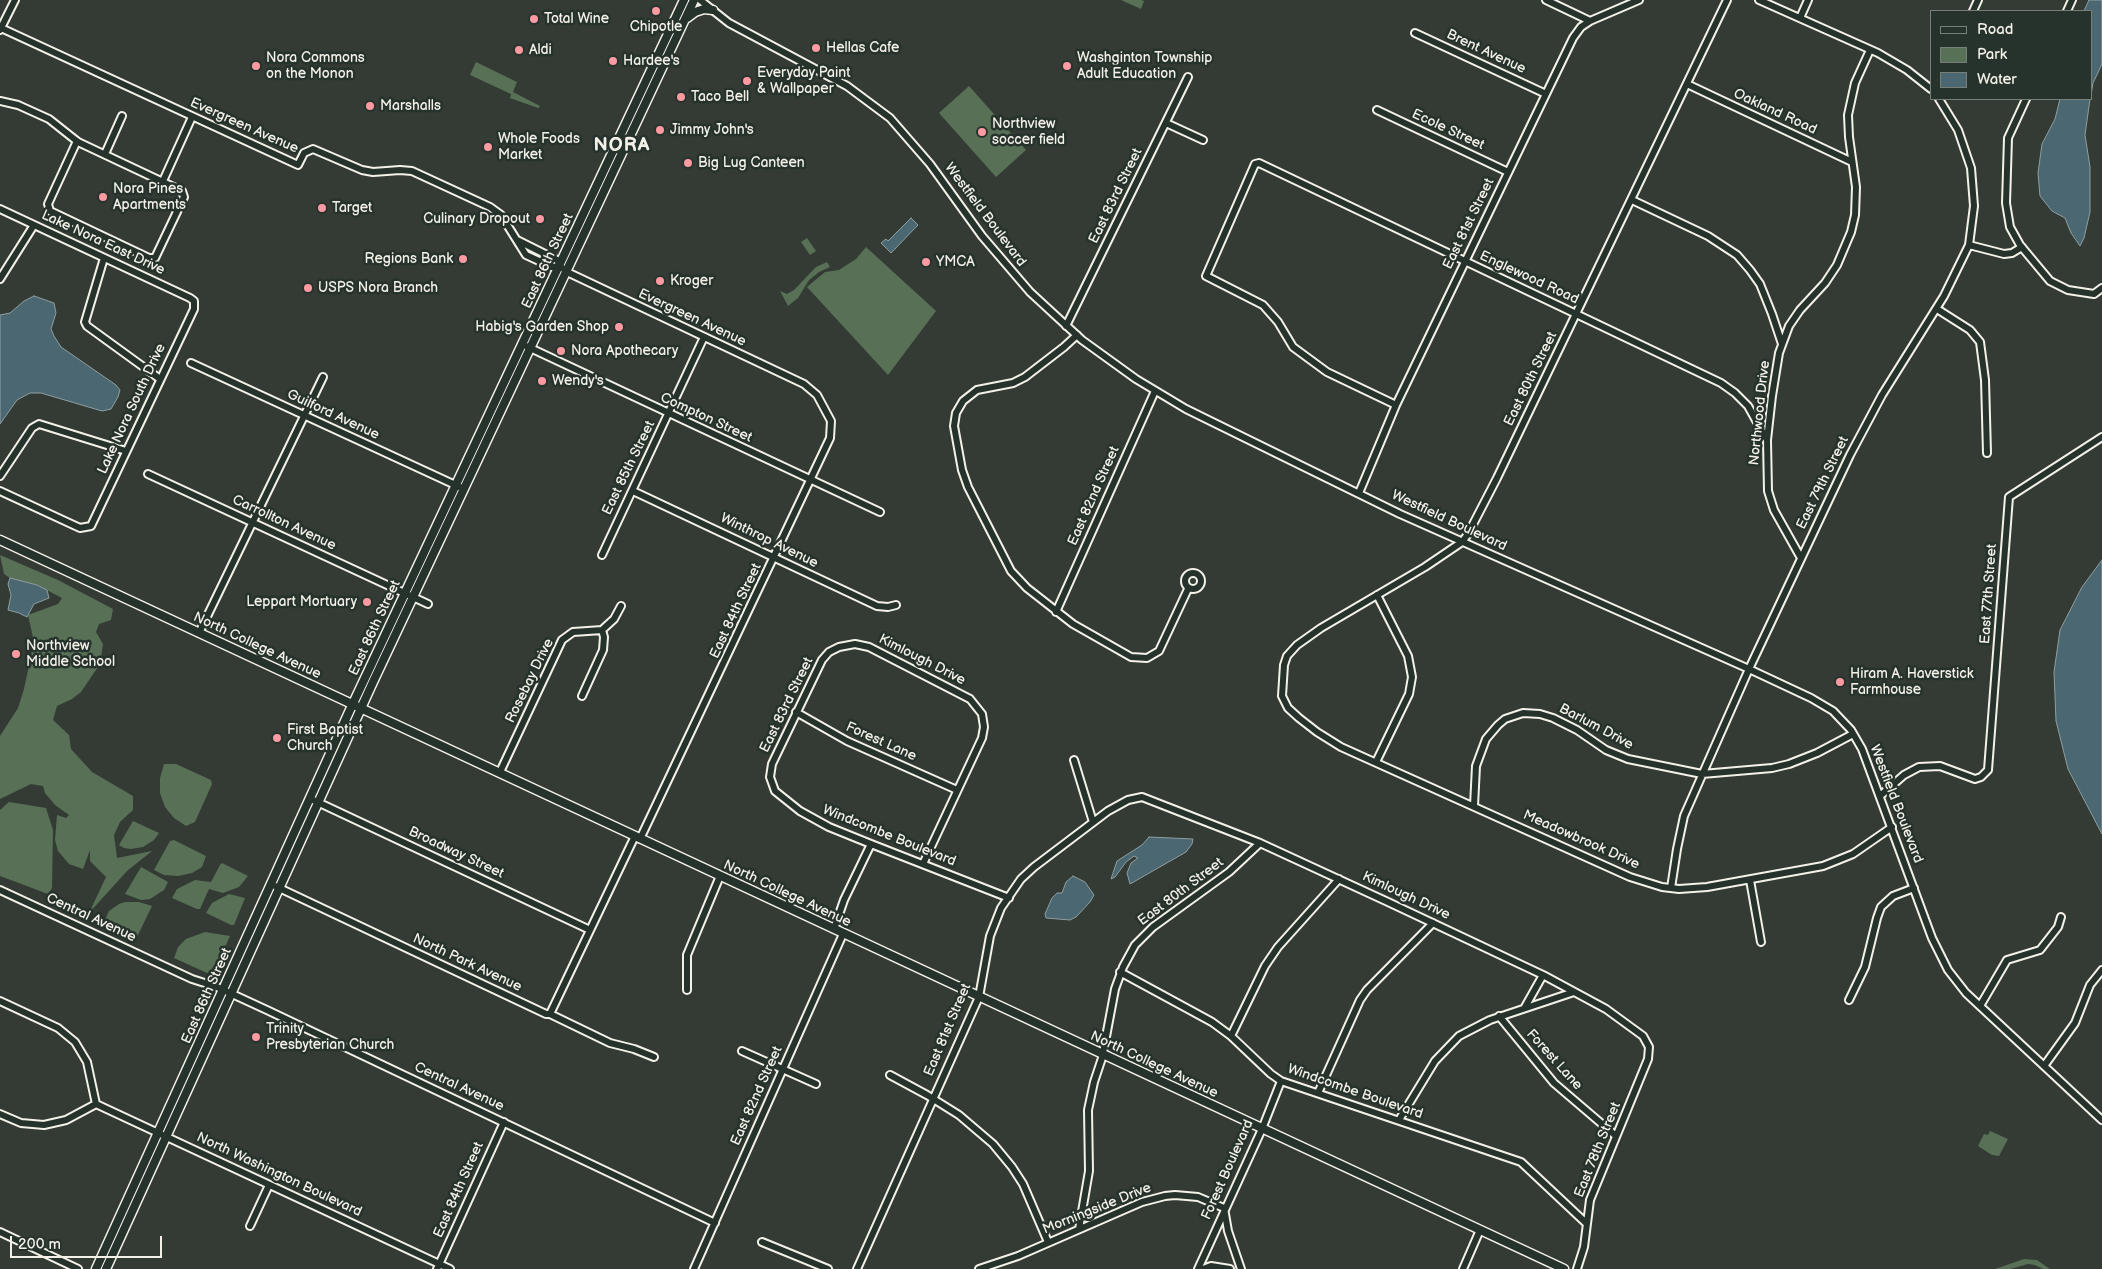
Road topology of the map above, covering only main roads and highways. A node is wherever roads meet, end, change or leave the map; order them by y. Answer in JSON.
{"nodes":[{"id":1,"x":684,"y":0,"type":"edge"},
{"id":2,"x":694,"y":0,"type":"edge"},
{"id":3,"x":713,"y":10,"type":"road end"},
{"id":4,"x":685,"y":19,"type":"junction"},
{"id":5,"x":0,"y":540,"type":"edge"},
{"id":6,"x":409,"y":595,"type":"junction"},
{"id":7,"x":353,"y":704,"type":"junction"},
{"id":8,"x":361,"y":708,"type":"junction"},
{"id":9,"x":315,"y":801,"type":"junction"},
{"id":10,"x":163,"y":1135,"type":"junction"},
{"id":11,"x":96,"y":1269,"type":"edge"},
{"id":12,"x":106,"y":1269,"type":"edge"},
{"id":13,"x":1564,"y":1269,"type":"edge"}],
"edges":[{"from":1,"to":6,"type":"main road","name":"East 86th Street"},
{"from":2,"to":4,"type":"main road","name":"East 86th Street"},
{"from":3,"to":4,"type":"main road"},
{"from":4,"to":6,"type":"main road","name":"East 86th Street"},
{"from":5,"to":7,"type":"main road","name":"North College Avenue"},
{"from":6,"to":7,"type":"main road","name":"East 86th Street"},
{"from":6,"to":8,"type":"main road","name":"East 86th Street"},
{"from":7,"to":8,"type":"main road","name":"North College Avenue"},
{"from":7,"to":9,"type":"main road","name":"East 86th Street"},
{"from":8,"to":9,"type":"main road","name":"East 86th Street"},
{"from":8,"to":13,"type":"main road","name":"North College Avenue"},
{"from":9,"to":10,"type":"main road","name":"East 86th Street"},
{"from":9,"to":10,"type":"main road","name":"East 86th Street"},
{"from":10,"to":11,"type":"main road","name":"East 86th Street"},
{"from":10,"to":12,"type":"main road","name":"East 86th Street"}]}
